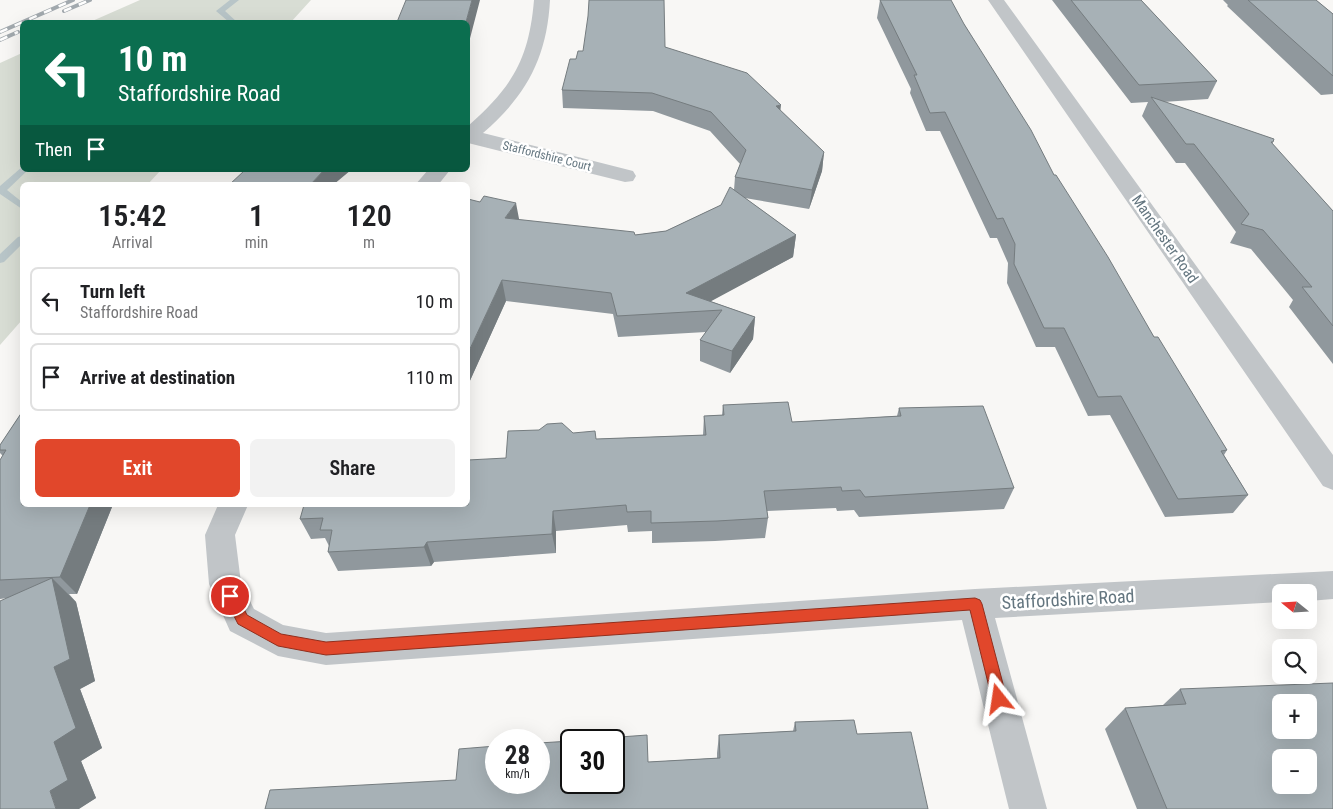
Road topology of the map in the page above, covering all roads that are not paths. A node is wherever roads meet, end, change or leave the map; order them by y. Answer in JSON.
{"nodes":[{"id":1,"x":542,"y":0,"type":"edge"},
{"id":2,"x":996,"y":0,"type":"edge"},
{"id":3,"x":470,"y":135,"type":"edge"},
{"id":4,"x":470,"y":137,"type":"edge"},
{"id":5,"x":437,"y":172,"type":"edge"},
{"id":6,"x":625,"y":176,"type":"dead end"},
{"id":7,"x":429,"y":182,"type":"edge"},
{"id":8,"x":1333,"y":478,"type":"edge"},
{"id":9,"x":232,"y":507,"type":"edge"},
{"id":10,"x":1333,"y":585,"type":"edge"},
{"id":11,"x":975,"y":604,"type":"junction"},
{"id":12,"x":1028,"y":809,"type":"edge"}],
"edges":[{"from":1,"to":3,"type":"street"},
{"from":2,"to":8,"type":"street","name":"Manchester Road"},
{"from":4,"to":6,"type":"street","name":"Staffordshire Court"},
{"from":5,"to":7,"type":"street"},
{"from":9,"to":11,"type":"street","name":"Staffordshire Road"},
{"from":10,"to":11,"type":"street","name":"Staffordshire Road"},
{"from":11,"to":12,"type":"street"}]}
